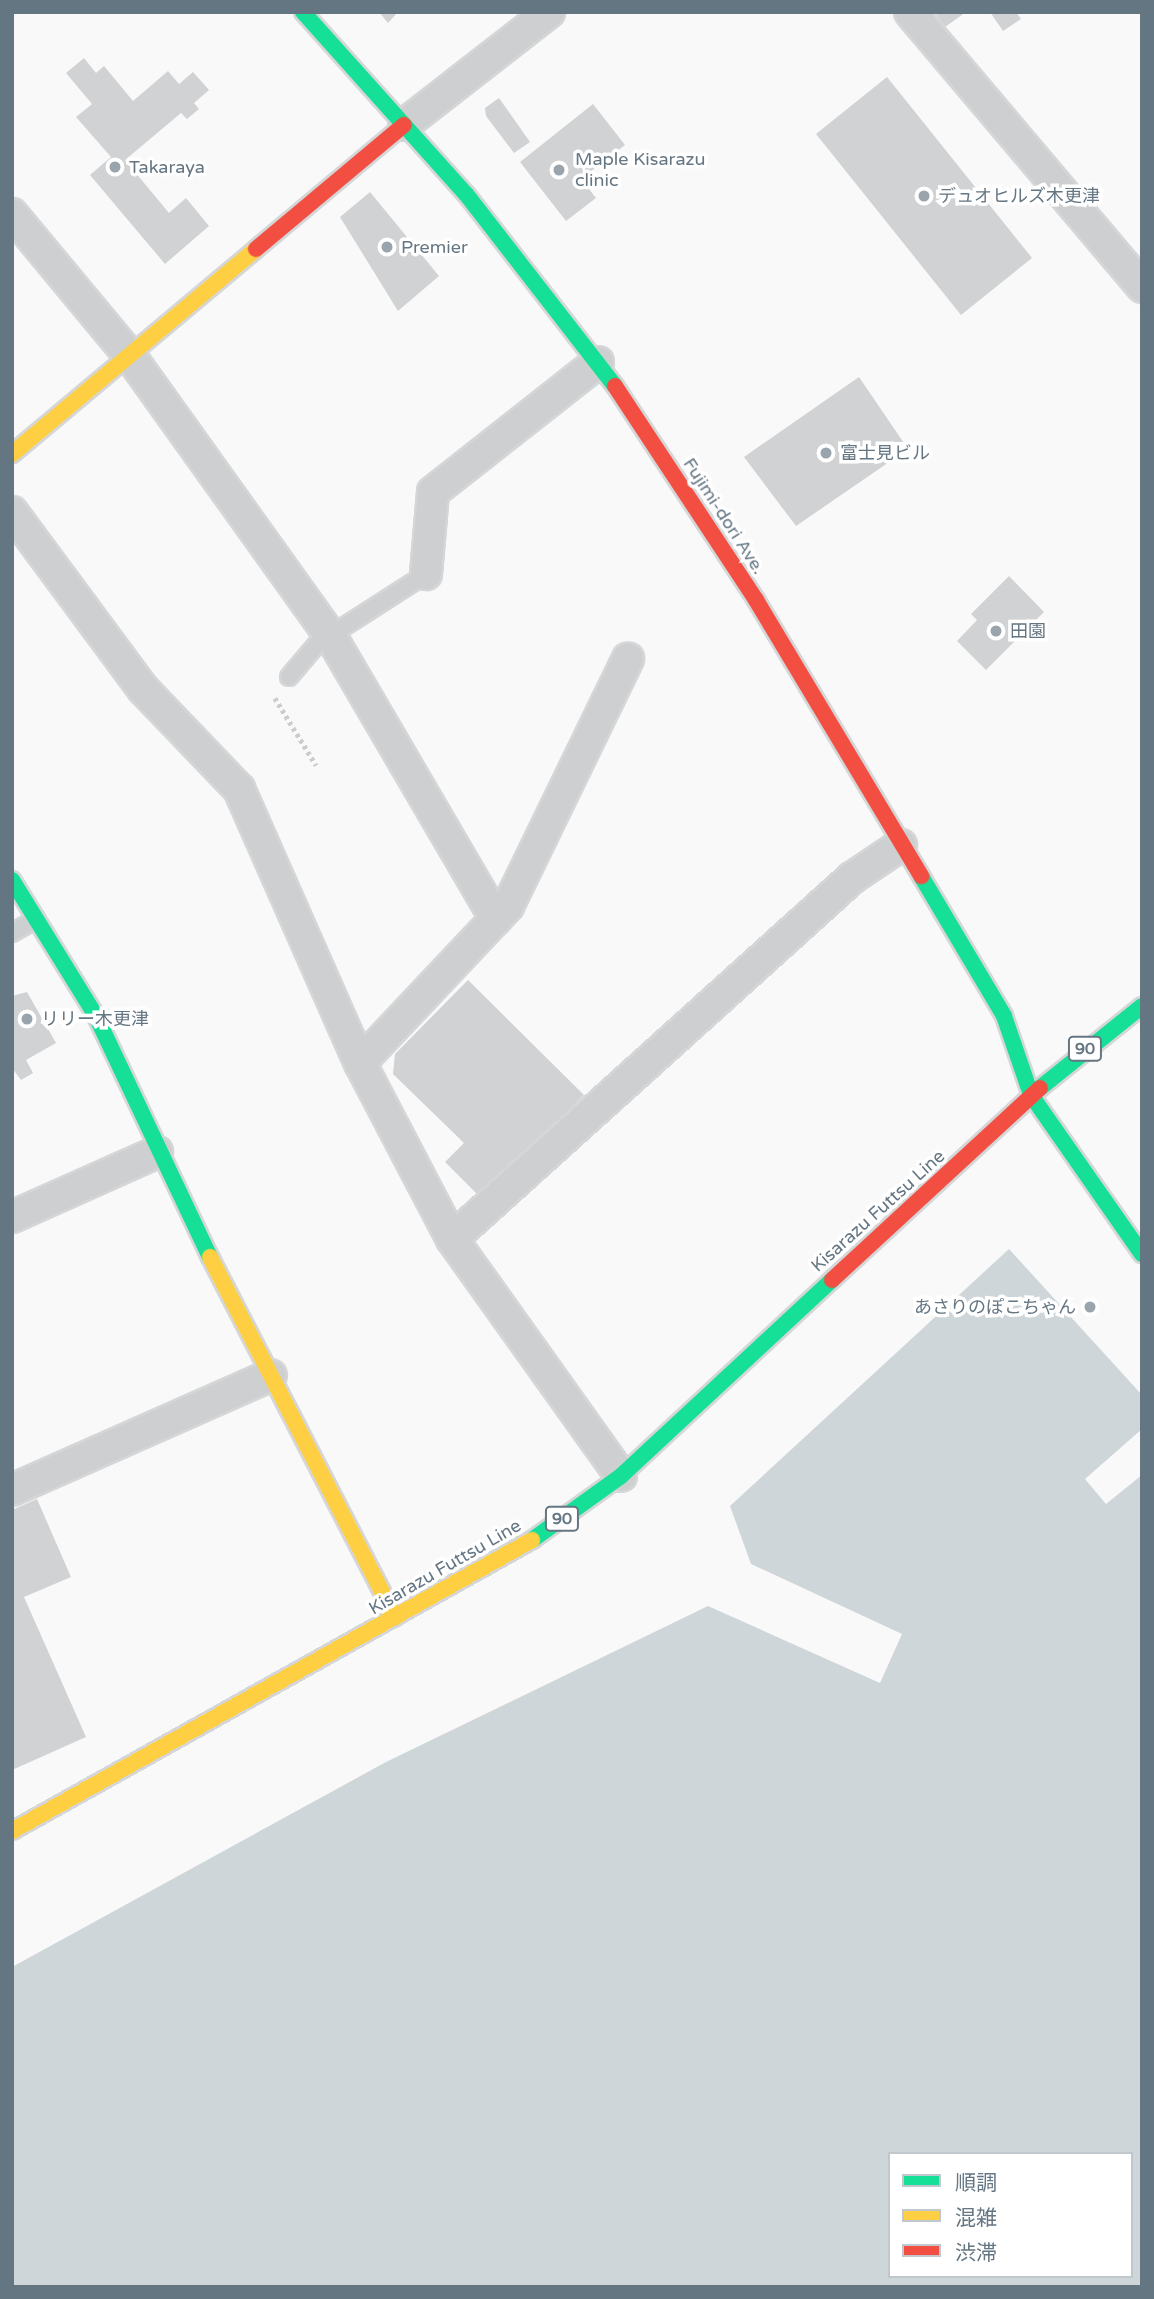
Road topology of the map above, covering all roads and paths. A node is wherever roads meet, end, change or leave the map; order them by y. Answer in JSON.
{"nodes":[{"id":1,"x":303,"y":12,"type":"edge"},
{"id":2,"x":549,"y":12,"type":"edge"},
{"id":3,"x":910,"y":12,"type":"edge"},
{"id":4,"x":404,"y":125,"type":"junction"},
{"id":5,"x":12,"y":214,"type":"edge"},
{"id":6,"x":1142,"y":287,"type":"edge"},
{"id":7,"x":130,"y":356,"type":"junction"},
{"id":8,"x":598,"y":362,"type":"junction"},
{"id":9,"x":12,"y":454,"type":"edge"},
{"id":10,"x":12,"y":512,"type":"edge"},
{"id":11,"x":426,"y":574,"type":"joint"},
{"id":12,"x":330,"y":635,"type":"junction"},
{"id":13,"x":628,"y":659,"type":"dead end"},
{"id":14,"x":289,"y":677,"type":"joint"},
{"id":15,"x":316,"y":765,"type":"dead end"},
{"id":16,"x":901,"y":845,"type":"junction"},
{"id":17,"x":12,"y":880,"type":"edge"},
{"id":18,"x":36,"y":919,"type":"junction"},
{"id":19,"x":496,"y":919,"type":"junction"},
{"id":20,"x":12,"y":933,"type":"edge"},
{"id":21,"x":1142,"y":1006,"type":"edge"},
{"id":22,"x":360,"y":1063,"type":"junction"},
{"id":23,"x":1031,"y":1095,"type":"junction"},
{"id":24,"x":157,"y":1152,"type":"junction"},
{"id":25,"x":12,"y":1217,"type":"edge"},
{"id":26,"x":452,"y":1239,"type":"junction"},
{"id":27,"x":1142,"y":1254,"type":"edge"},
{"id":28,"x":271,"y":1375,"type":"junction"},
{"id":29,"x":621,"y":1476,"type":"junction"},
{"id":30,"x":12,"y":1490,"type":"edge"},
{"id":31,"x":395,"y":1617,"type":"junction"},
{"id":32,"x":12,"y":1831,"type":"edge"}],
"edges":[{"from":1,"to":4,"type":"street","name":"Fujimi-dori Ave."},
{"from":2,"to":4,"type":"street"},
{"from":3,"to":6,"type":"street"},
{"from":4,"to":7,"type":"street"},
{"from":4,"to":8,"type":"street","name":"Fujimi-dori Ave."},
{"from":5,"to":7,"type":"street"},
{"from":7,"to":9,"type":"street"},
{"from":7,"to":12,"type":"street"},
{"from":8,"to":11,"type":"street"},
{"from":8,"to":16,"type":"street","name":"Fujimi-dori Ave."},
{"from":10,"to":22,"type":"street"},
{"from":11,"to":12,"type":"lane"},
{"from":12,"to":14,"type":"lane"},
{"from":12,"to":19,"type":"street"},
{"from":13,"to":19,"type":"street"},
{"from":14,"to":15,"type":"path"},
{"from":16,"to":23,"type":"street","name":"Fujimi-dori Ave."},
{"from":16,"to":26,"type":"street"},
{"from":17,"to":18,"type":"street"},
{"from":18,"to":20,"type":"lane"},
{"from":18,"to":24,"type":"street"},
{"from":19,"to":22,"type":"street"},
{"from":21,"to":23,"type":"street","number":"90"},
{"from":22,"to":26,"type":"street"},
{"from":23,"to":27,"type":"street","name":"Fujimi-dori Ave."},
{"from":23,"to":29,"type":"street","name":"Kisarazu Futtsu Line","number":"90"},
{"from":24,"to":25,"type":"street"},
{"from":24,"to":28,"type":"street"},
{"from":26,"to":29,"type":"street"},
{"from":28,"to":30,"type":"street"},
{"from":28,"to":31,"type":"street"},
{"from":29,"to":31,"type":"street","name":"Kisarazu Futtsu Line","number":"90"},
{"from":31,"to":32,"type":"street","name":"Kisarazu Futtsu Line","number":"90"}]}
